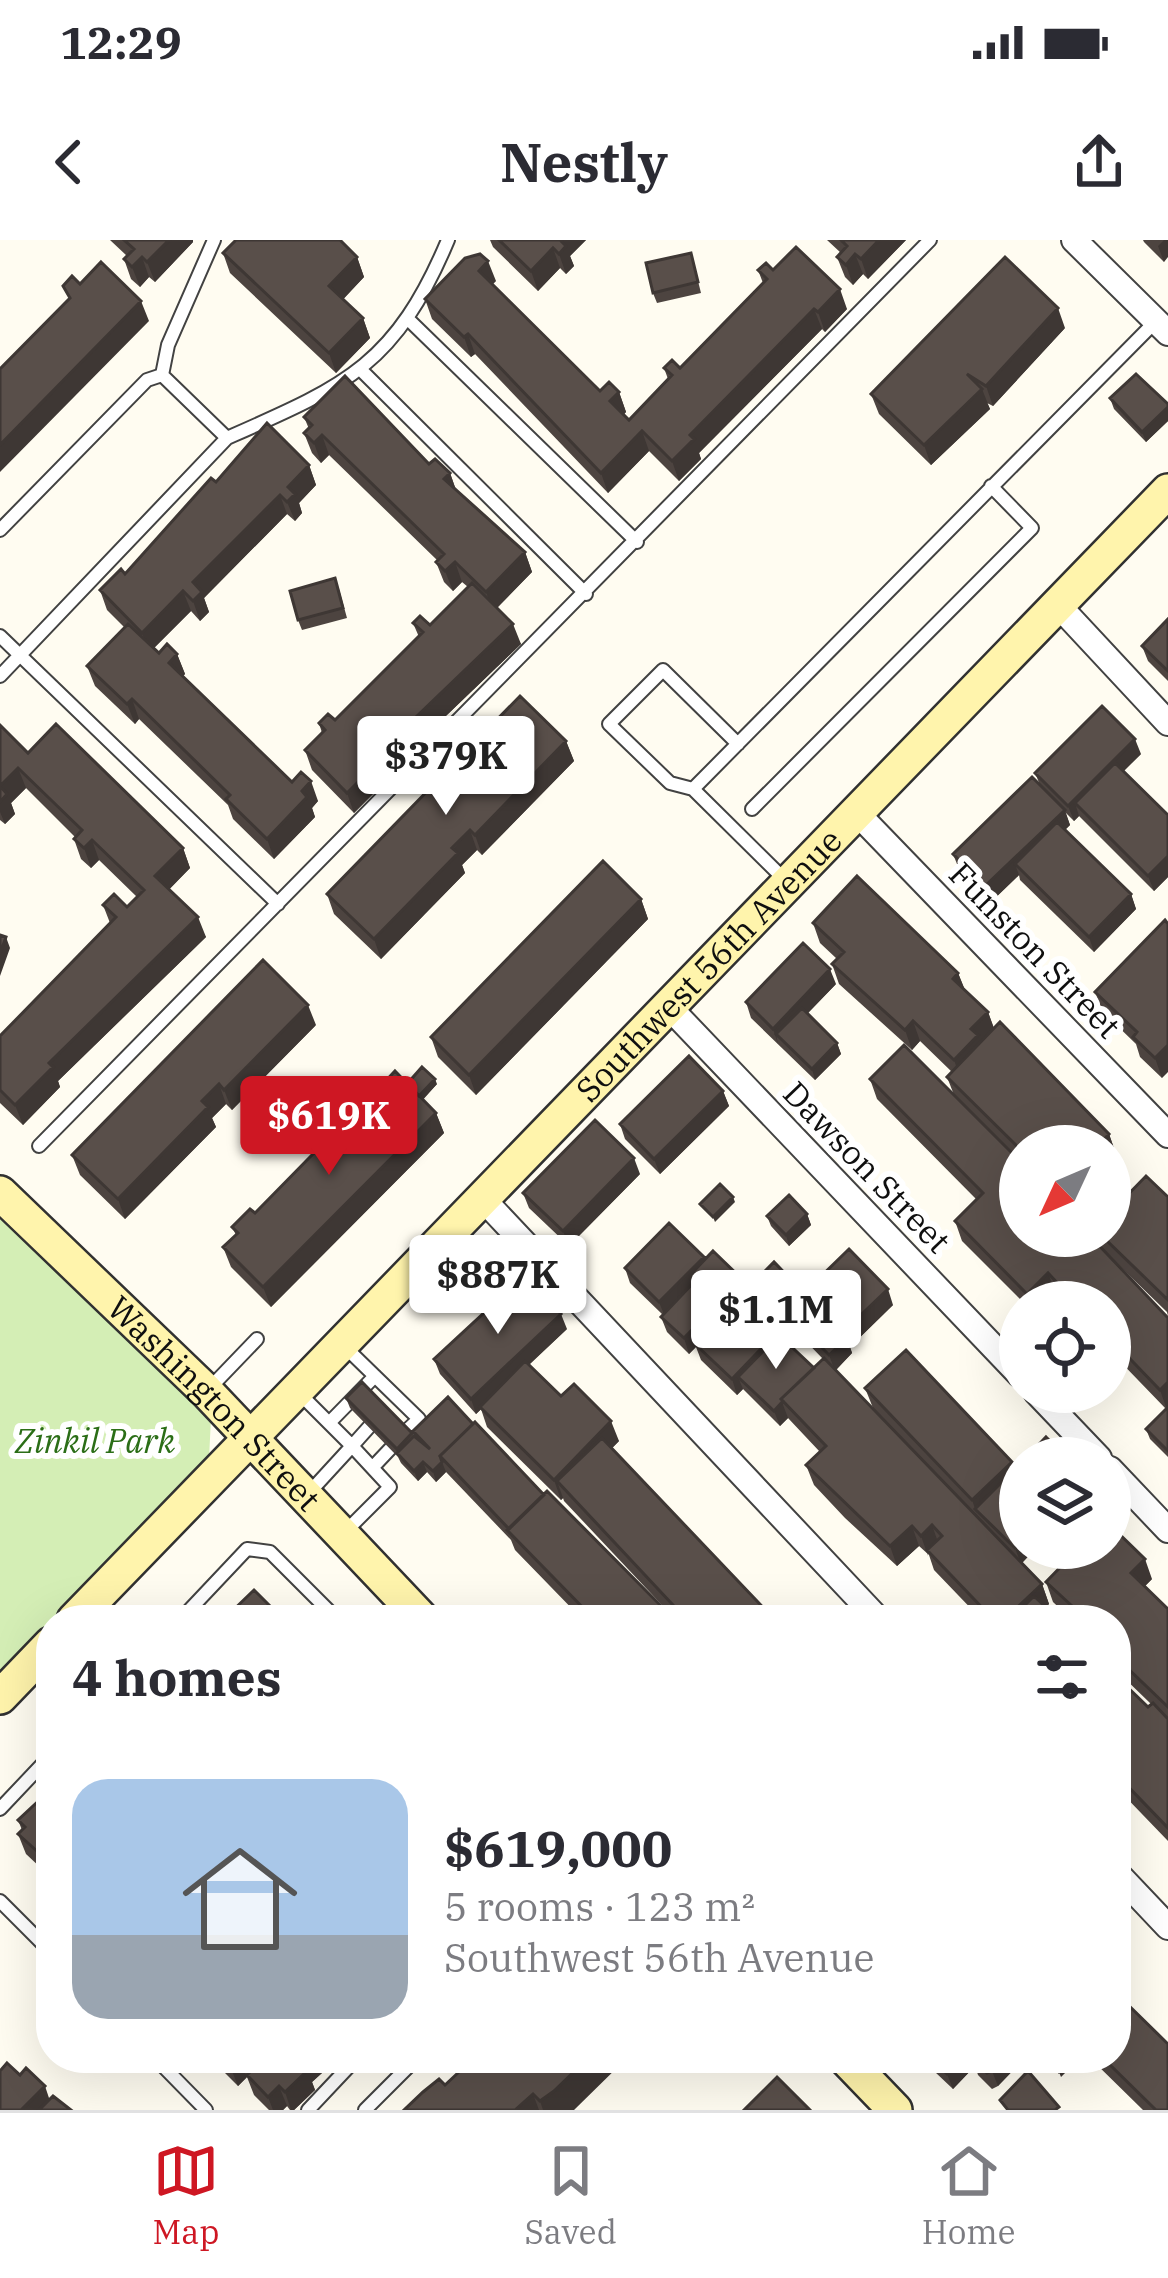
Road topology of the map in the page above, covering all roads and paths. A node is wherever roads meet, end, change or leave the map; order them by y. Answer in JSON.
{"nodes":[{"id":1,"x":213,"y":240,"type":"edge"},
{"id":2,"x":448,"y":240,"type":"edge"},
{"id":3,"x":930,"y":240,"type":"edge"},
{"id":4,"x":1074,"y":240,"type":"edge"},
{"id":5,"x":410,"y":321,"type":"junction"},
{"id":6,"x":1162,"y":327,"type":"edge"},
{"id":7,"x":362,"y":371,"type":"junction"},
{"id":8,"x":162,"y":375,"type":"junction"},
{"id":9,"x":227,"y":439,"type":"junction"},
{"id":10,"x":991,"y":486,"type":"junction"},
{"id":11,"x":1168,"y":490,"type":"edge"},
{"id":12,"x":0,"y":530,"type":"edge"},
{"id":13,"x":637,"y":542,"type":"junction"},
{"id":14,"x":586,"y":594,"type":"junction"},
{"id":15,"x":1058,"y":605,"type":"junction"},
{"id":16,"x":0,"y":636,"type":"edge"},
{"id":17,"x":20,"y":656,"type":"junction"},
{"id":18,"x":0,"y":676,"type":"edge"},
{"id":19,"x":1168,"y":723,"type":"edge"},
{"id":20,"x":738,"y":744,"type":"junction"},
{"id":21,"x":693,"y":789,"type":"junction"},
{"id":22,"x":752,"y":809,"type":"dead end"},
{"id":23,"x":854,"y":811,"type":"junction"},
{"id":24,"x":787,"y":881,"type":"junction"},
{"id":25,"x":278,"y":904,"type":"junction"},
{"id":26,"x":667,"y":1005,"type":"junction"},
{"id":27,"x":1168,"y":1135,"type":"edge"},
{"id":28,"x":39,"y":1147,"type":"dead end"},
{"id":29,"x":0,"y":1192,"type":"edge"},
{"id":30,"x":481,"y":1197,"type":"junction"},
{"id":31,"x":257,"y":1339,"type":"dead end"},
{"id":32,"x":342,"y":1343,"type":"junction"},
{"id":33,"x":999,"y":1353,"type":"edge"},
{"id":34,"x":375,"y":1376,"type":"junction"},
{"id":35,"x":295,"y":1389,"type":"junction"},
{"id":36,"x":206,"y":1391,"type":"junction"},
{"id":37,"x":396,"y":1397,"type":"junction"},
{"id":38,"x":383,"y":1411,"type":"edge"},
{"id":39,"x":1056,"y":1413,"type":"edge"},
{"id":40,"x":329,"y":1423,"type":"junction"},
{"id":41,"x":369,"y":1427,"type":"edge"},
{"id":42,"x":405,"y":1432,"type":"edge"},
{"id":43,"x":250,"y":1436,"type":"junction"},
{"id":44,"x":1079,"y":1437,"type":"edge"},
{"id":45,"x":352,"y":1446,"type":"junction"},
{"id":46,"x":390,"y":1449,"type":"edge"},
{"id":47,"x":373,"y":1467,"type":"junction"},
{"id":48,"x":1131,"y":1491,"type":"edge"},
{"id":49,"x":306,"y":1496,"type":"junction"},
{"id":50,"x":1168,"y":1530,"type":"edge"},
{"id":51,"x":342,"y":1535,"type":"junction"},
{"id":52,"x":88,"y":1605,"type":"edge"},
{"id":53,"x":194,"y":1605,"type":"edge"},
{"id":54,"x":323,"y":1605,"type":"edge"},
{"id":55,"x":409,"y":1605,"type":"edge"},
{"id":56,"x":865,"y":1605,"type":"edge"},
{"id":57,"x":36,"y":1660,"type":"edge"},
{"id":58,"x":0,"y":1697,"type":"edge"},
{"id":59,"x":36,"y":1771,"type":"edge"},
{"id":60,"x":0,"y":1809,"type":"edge"},
{"id":61,"x":1131,"y":1888,"type":"edge"},
{"id":62,"x":0,"y":1900,"type":"edge"},
{"id":63,"x":1168,"y":1928,"type":"edge"},
{"id":64,"x":36,"y":1937,"type":"edge"},
{"id":65,"x":170,"y":2073,"type":"edge"},
{"id":66,"x":343,"y":2073,"type":"edge"},
{"id":67,"x":402,"y":2073,"type":"edge"},
{"id":68,"x":859,"y":2073,"type":"edge"},
{"id":69,"x":206,"y":2110,"type":"edge"},
{"id":70,"x":308,"y":2110,"type":"edge"},
{"id":71,"x":365,"y":2110,"type":"edge"},
{"id":72,"x":895,"y":2110,"type":"edge"}],
"edges":[{"from":1,"to":8,"type":"lane"},
{"from":2,"to":5,"type":"lane"},
{"from":3,"to":13,"type":"lane"},
{"from":4,"to":6,"type":"street"},
{"from":5,"to":7,"type":"lane"},
{"from":5,"to":13,"type":"lane"},
{"from":6,"to":10,"type":"lane"},
{"from":7,"to":9,"type":"lane"},
{"from":7,"to":14,"type":"lane"},
{"from":8,"to":9,"type":"lane"},
{"from":8,"to":12,"type":"lane"},
{"from":9,"to":17,"type":"lane"},
{"from":10,"to":20,"type":"lane"},
{"from":10,"to":22,"type":"lane"},
{"from":11,"to":15,"type":"street","name":"Southwest 56th Avenue"},
{"from":13,"to":14,"type":"lane"},
{"from":14,"to":25,"type":"lane"},
{"from":15,"to":19,"type":"street"},
{"from":15,"to":23,"type":"street","name":"Southwest 56th Avenue"},
{"from":16,"to":17,"type":"lane"},
{"from":17,"to":18,"type":"lane"},
{"from":17,"to":25,"type":"lane"},
{"from":20,"to":21,"type":"lane"},
{"from":20,"to":21,"type":"lane"},
{"from":21,"to":24,"type":"lane"},
{"from":23,"to":24,"type":"street","name":"Southwest 56th Avenue"},
{"from":23,"to":27,"type":"street","name":"Funston Street"},
{"from":24,"to":26,"type":"street","name":"Southwest 56th Avenue"},
{"from":25,"to":28,"type":"lane"},
{"from":26,"to":30,"type":"street","name":"Southwest 56th Avenue"},
{"from":26,"to":33,"type":"street","name":"Dawson Street"},
{"from":29,"to":36,"type":"street","name":"Washington Street"},
{"from":30,"to":32,"type":"street","name":"Southwest 56th Avenue"},
{"from":30,"to":56,"type":"street"},
{"from":31,"to":36,"type":"lane"},
{"from":32,"to":34,"type":"lane"},
{"from":32,"to":35,"type":"street","name":"Southwest 56th Avenue"},
{"from":34,"to":37,"type":"lane"},
{"from":34,"to":40,"type":"lane"},
{"from":35,"to":40,"type":"lane"},
{"from":35,"to":43,"type":"street","name":"Southwest 56th Avenue"},
{"from":36,"to":43,"type":"street","name":"Washington Street"},
{"from":37,"to":38,"type":"lane"},
{"from":37,"to":42,"type":"lane"},
{"from":39,"to":44,"type":"street"},
{"from":40,"to":45,"type":"lane"},
{"from":41,"to":45,"type":"lane"},
{"from":43,"to":49,"type":"street","name":"Washington Street"},
{"from":43,"to":52,"type":"street","name":"Southwest 56th Avenue"},
{"from":45,"to":47,"type":"lane"},
{"from":45,"to":49,"type":"lane"},
{"from":46,"to":47,"type":"lane"},
{"from":47,"to":51,"type":"lane"},
{"from":48,"to":50,"type":"street"},
{"from":49,"to":51,"type":"street","name":"Washington Street"},
{"from":51,"to":55,"type":"street","name":"Washington Street"},
{"from":53,"to":54,"type":"lane"},
{"from":57,"to":58,"type":"street"},
{"from":59,"to":60,"type":"lane"},
{"from":61,"to":63,"type":"street"},
{"from":62,"to":64,"type":"lane"},
{"from":65,"to":69,"type":"lane"},
{"from":66,"to":70,"type":"lane"},
{"from":67,"to":71,"type":"lane"},
{"from":68,"to":72,"type":"street"}]}
